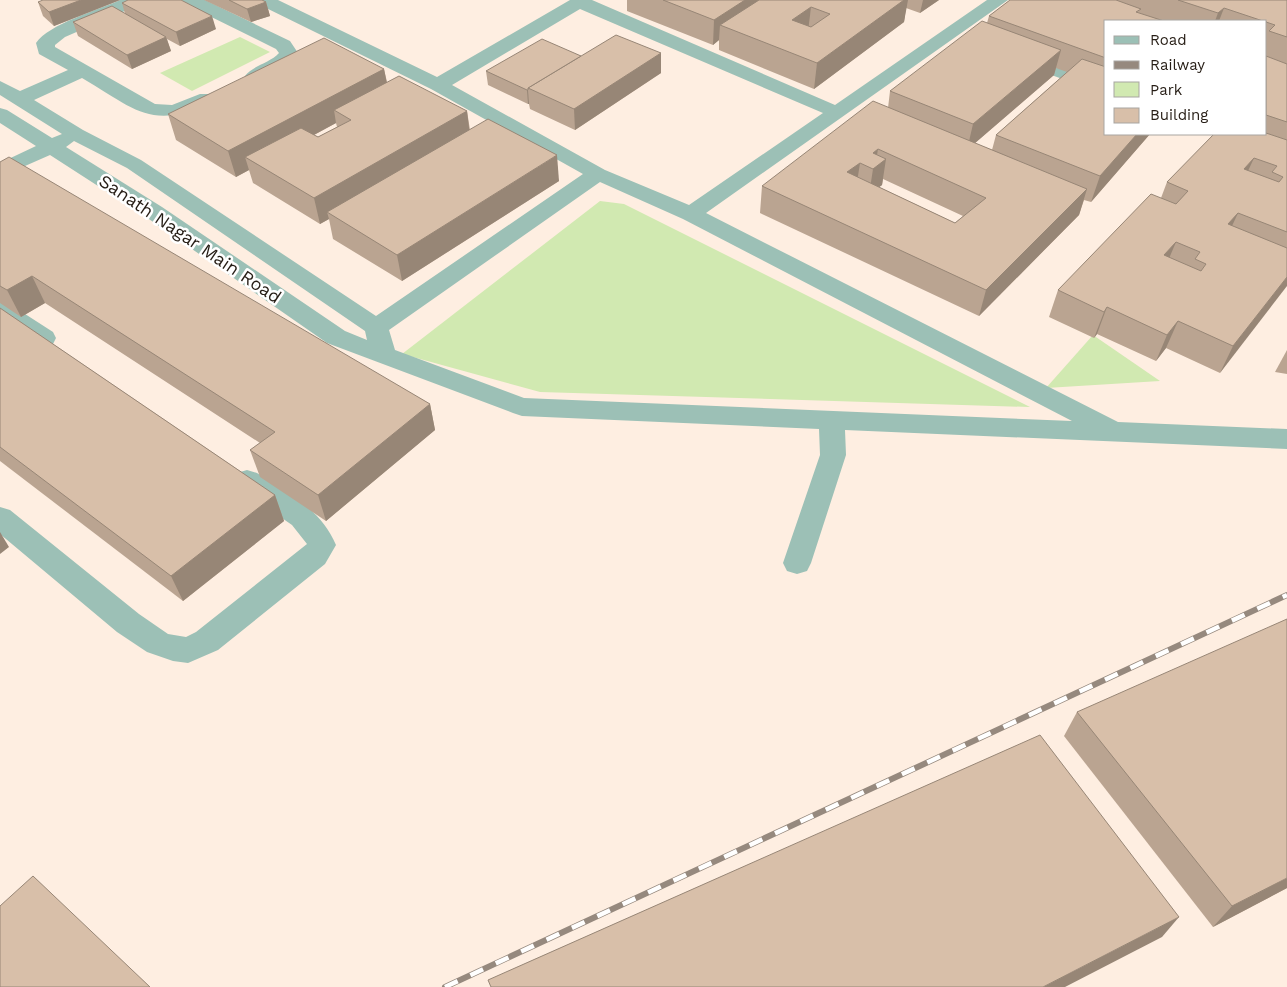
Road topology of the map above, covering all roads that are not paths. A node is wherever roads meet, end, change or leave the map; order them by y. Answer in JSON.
{"nodes":[{"id":1,"x":135,"y":0,"type":"edge"},
{"id":2,"x":191,"y":0,"type":"edge"},
{"id":3,"x":264,"y":0,"type":"edge"},
{"id":4,"x":999,"y":0,"type":"edge"},
{"id":5,"x":581,"y":1,"type":"edge"},
{"id":6,"x":974,"y":39,"type":"edge"},
{"id":7,"x":1002,"y":50,"type":"edge"},
{"id":8,"x":935,"y":55,"type":"junction"},
{"id":9,"x":82,"y":71,"type":"junction"},
{"id":10,"x":242,"y":82,"type":"edge"},
{"id":11,"x":438,"y":84,"type":"junction"},
{"id":12,"x":0,"y":87,"type":"edge"},
{"id":13,"x":1104,"y":88,"type":"edge"},
{"id":14,"x":224,"y":90,"type":"edge"},
{"id":15,"x":19,"y":99,"type":"junction"},
{"id":16,"x":836,"y":112,"type":"junction"},
{"id":17,"x":0,"y":114,"type":"edge"},
{"id":18,"x":76,"y":134,"type":"junction"},
{"id":19,"x":50,"y":146,"type":"junction"},
{"id":20,"x":0,"y":171,"type":"edge"},
{"id":21,"x":598,"y":174,"type":"junction"},
{"id":22,"x":691,"y":214,"type":"junction"},
{"id":23,"x":0,"y":308,"type":"edge"},
{"id":24,"x":376,"y":327,"type":"junction"},
{"id":25,"x":65,"y":353,"type":"edge"},
{"id":26,"x":384,"y":356,"type":"junction"},
{"id":27,"x":832,"y":420,"type":"junction"},
{"id":28,"x":1116,"y":432,"type":"junction"},
{"id":29,"x":1287,"y":439,"type":"edge"},
{"id":30,"x":228,"y":467,"type":"edge"},
{"id":31,"x":0,"y":518,"type":"edge"},
{"id":32,"x":797,"y":564,"type":"dead end"}],
"edges":[{"from":1,"to":9,"type":"street"},
{"from":2,"to":10,"type":"street"},
{"from":3,"to":11,"type":"street"},
{"from":4,"to":8,"type":"street"},
{"from":5,"to":11,"type":"street"},
{"from":5,"to":16,"type":"street"},
{"from":6,"to":8,"type":"street"},
{"from":7,"to":13,"type":"street"},
{"from":8,"to":16,"type":"street"},
{"from":9,"to":14,"type":"street"},
{"from":9,"to":15,"type":"street"},
{"from":11,"to":21,"type":"street"},
{"from":12,"to":15,"type":"street"},
{"from":15,"to":18,"type":"street"},
{"from":16,"to":22,"type":"street"},
{"from":17,"to":19,"type":"street","name":"Sanath Nagar Main Road"},
{"from":18,"to":19,"type":"street"},
{"from":18,"to":24,"type":"street"},
{"from":19,"to":20,"type":"street"},
{"from":19,"to":26,"type":"street","name":"Sanath Nagar Main Road"},
{"from":21,"to":22,"type":"street"},
{"from":21,"to":24,"type":"street"},
{"from":22,"to":28,"type":"street"},
{"from":23,"to":25,"type":"street"},
{"from":24,"to":26,"type":"street"},
{"from":26,"to":27,"type":"street","name":"Sanath Nagar Main Road"},
{"from":27,"to":28,"type":"street","name":"Sanath Nagar Main Road"},
{"from":27,"to":32,"type":"street"},
{"from":28,"to":29,"type":"street","name":"Sanath Nagar Main Road"},
{"from":30,"to":31,"type":"street"}]}
